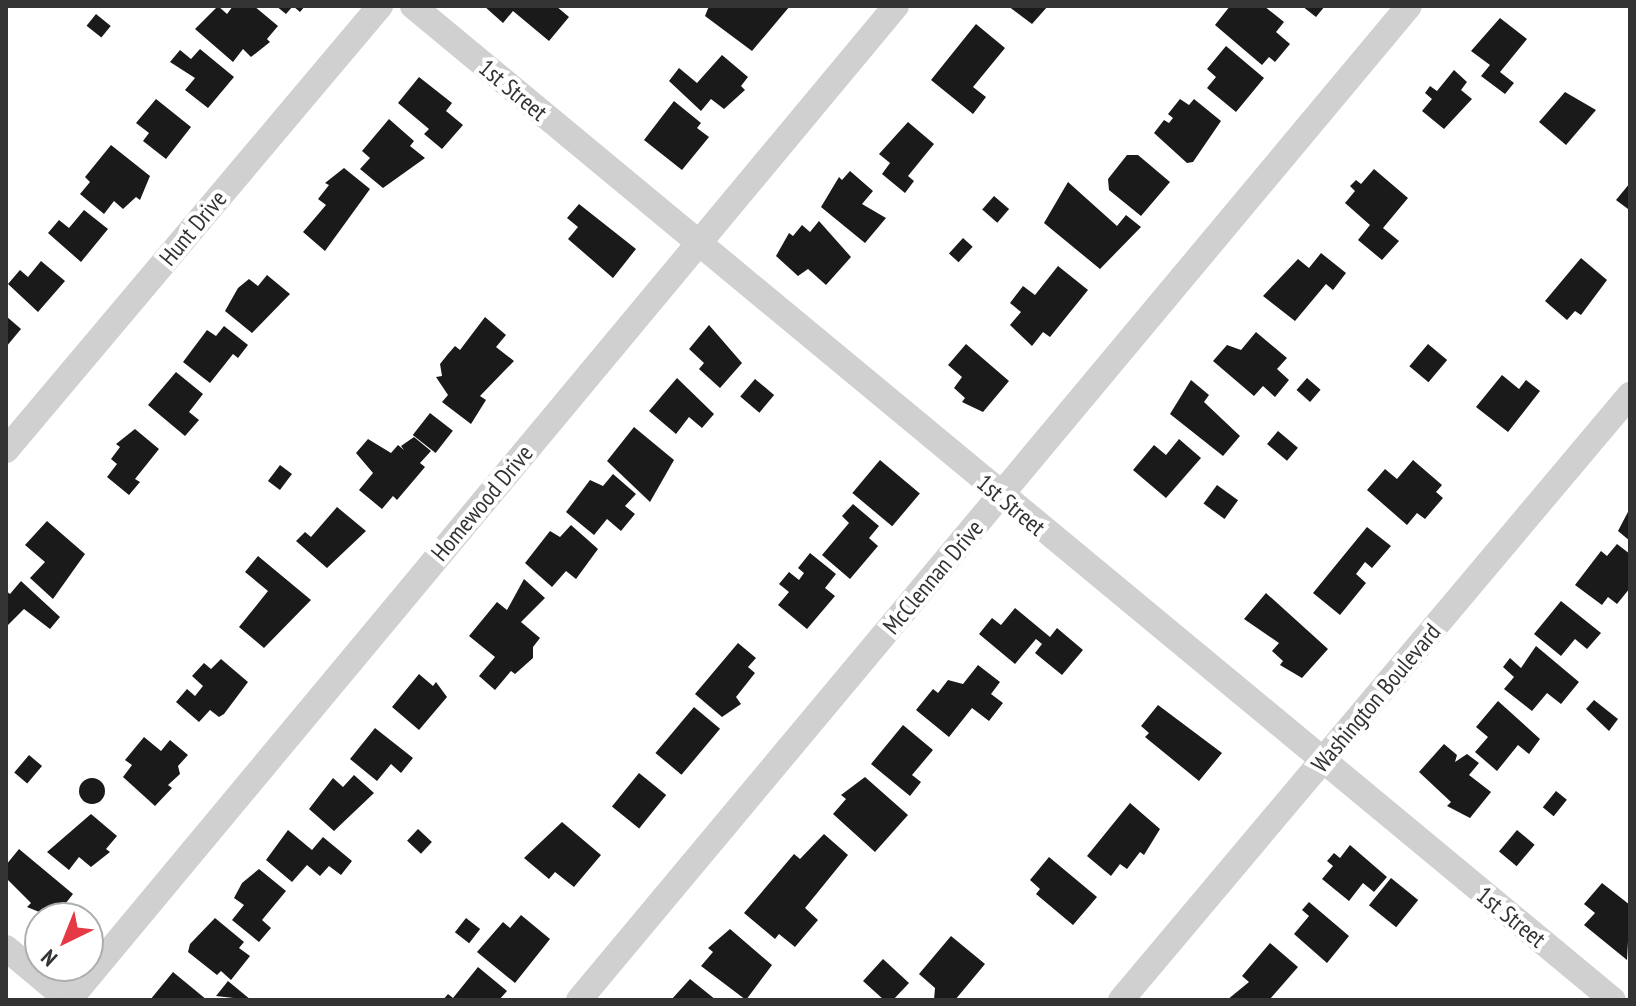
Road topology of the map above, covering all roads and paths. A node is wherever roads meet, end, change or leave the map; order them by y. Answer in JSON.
{"nodes":[{"id":1,"x":380,"y":6,"type":"edge"},
{"id":2,"x":413,"y":6,"type":"edge"},
{"id":3,"x":896,"y":6,"type":"edge"},
{"id":4,"x":1409,"y":6,"type":"edge"},
{"id":5,"x":698,"y":244,"type":"junction"},
{"id":6,"x":1630,"y":395,"type":"edge"},
{"id":7,"x":6,"y":450,"type":"edge"},
{"id":8,"x":1000,"y":496,"type":"junction"},
{"id":9,"x":1321,"y":763,"type":"junction"},
{"id":10,"x":6,"y":948,"type":"edge"},
{"id":11,"x":69,"y":1000,"type":"edge"},
{"id":12,"x":579,"y":1000,"type":"edge"},
{"id":13,"x":1121,"y":1000,"type":"edge"},
{"id":14,"x":1613,"y":1000,"type":"edge"}],
"edges":[{"from":1,"to":7,"type":"street","name":"Hunt Drive"},
{"from":2,"to":5,"type":"street","name":"1st Street"},
{"from":3,"to":5,"type":"street","name":"Homewood Drive"},
{"from":4,"to":8,"type":"street","name":"McClennan Drive"},
{"from":5,"to":8,"type":"street","name":"1st Street"},
{"from":5,"to":11,"type":"street","name":"Homewood Drive"},
{"from":6,"to":9,"type":"street","name":"Washington Boulevard"},
{"from":8,"to":9,"type":"street","name":"1st Street"},
{"from":8,"to":12,"type":"street","name":"McClennan Drive"},
{"from":9,"to":13,"type":"street","name":"Washington Boulevard"},
{"from":9,"to":14,"type":"street","name":"1st Street"},
{"from":10,"to":11,"type":"street"}]}
